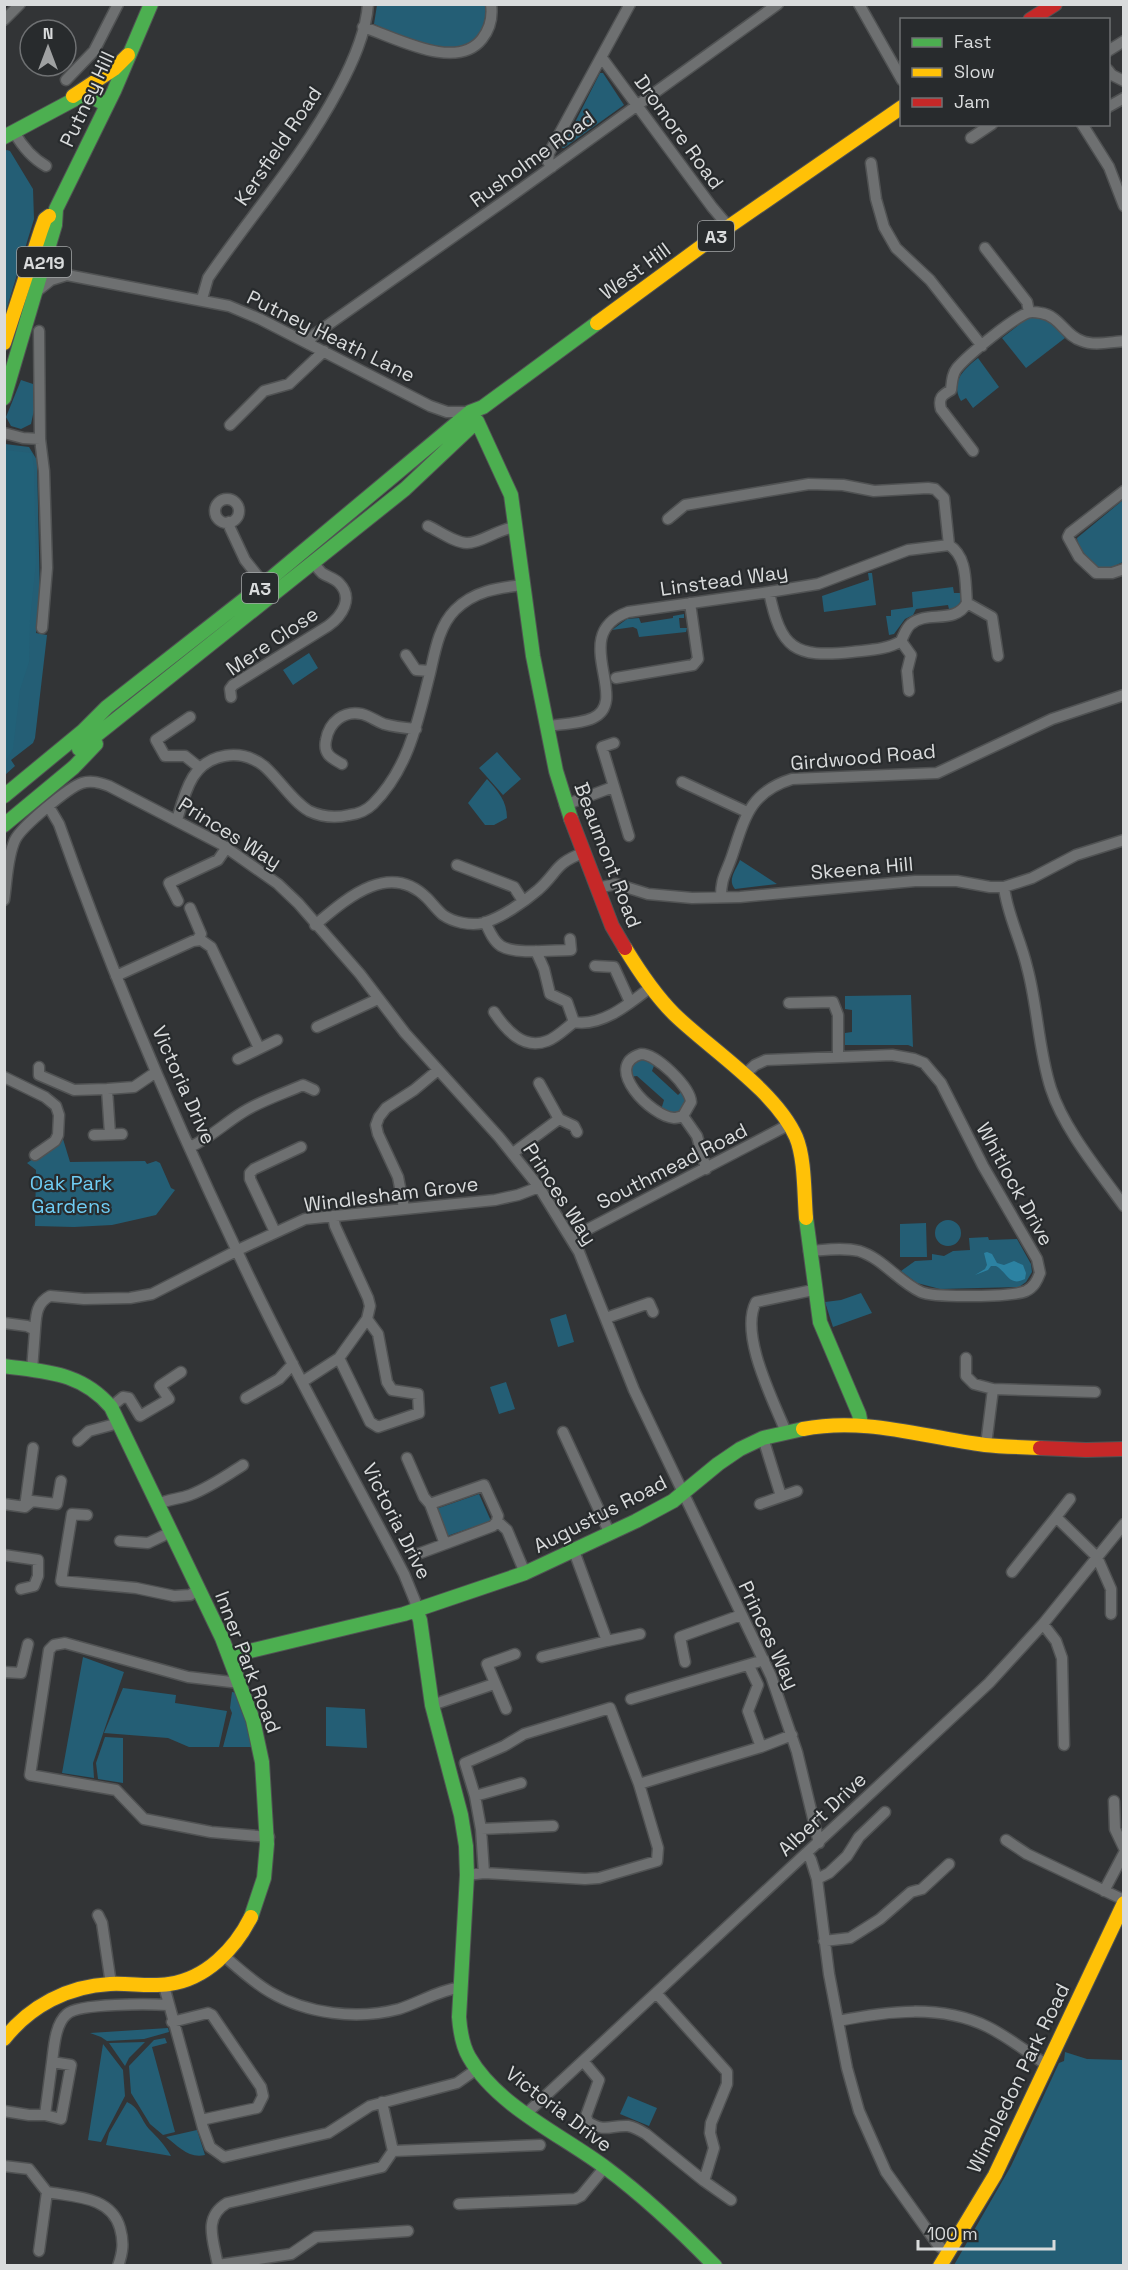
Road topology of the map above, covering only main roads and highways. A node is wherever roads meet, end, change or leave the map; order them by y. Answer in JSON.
{"nodes":[{"id":1,"x":151,"y":4,"type":"edge"},
{"id":2,"x":1055,"y":4,"type":"edge"},
{"id":3,"x":1033,"y":18,"type":"edge"},
{"id":4,"x":131,"y":53,"type":"junction"},
{"id":5,"x":67,"y":103,"type":"junction"},
{"id":6,"x":107,"y":105,"type":"junction"},
{"id":7,"x":900,"y":108,"type":"edge"},
{"id":8,"x":9,"y":135,"type":"edge"},
{"id":9,"x":56,"y":209,"type":"junction"},
{"id":10,"x":4,"y":343,"type":"edge"},
{"id":11,"x":4,"y":398,"type":"edge"},
{"id":12,"x":477,"y":414,"type":"junction"},
{"id":13,"x":458,"y":440,"type":"junction"},
{"id":14,"x":487,"y":447,"type":"junction"},
{"id":15,"x":107,"y":707,"type":"junction"},
{"id":16,"x":106,"y":729,"type":"junction"},
{"id":17,"x":4,"y":780,"type":"edge"},
{"id":18,"x":4,"y":796,"type":"edge"},
{"id":19,"x":4,"y":811,"type":"edge"},
{"id":20,"x":4,"y":825,"type":"edge"},
{"id":21,"x":4,"y":1366,"type":"edge"},
{"id":22,"x":861,"y":1424,"type":"junction"},
{"id":23,"x":1124,"y":1449,"type":"edge"},
{"id":24,"x":416,"y":1610,"type":"junction"},
{"id":25,"x":229,"y":1656,"type":"junction"},
{"id":26,"x":1124,"y":1902,"type":"edge"},
{"id":27,"x":4,"y":2039,"type":"edge"},
{"id":28,"x":944,"y":2259,"type":"edge"},
{"id":29,"x":715,"y":2265,"type":"edge"}],
"edges":[{"from":1,"to":4,"type":"main road","name":"Putney Hill","number":"A219"},
{"from":2,"to":3,"type":"main road"},
{"from":4,"to":5,"type":"main road"},
{"from":4,"to":6,"type":"main road","name":"Putney Hill","number":"A219"},
{"from":5,"to":6,"type":"main road"},
{"from":5,"to":8,"type":"main road"},
{"from":6,"to":9,"type":"main road","name":"Putney Hill","number":"A219"},
{"from":7,"to":12,"type":"main road","name":"West Hill","number":"A3"},
{"from":9,"to":10,"type":"main road","number":"A219"},
{"from":9,"to":11,"type":"main road","number":"A219"},
{"from":12,"to":13,"type":"main road","number":"A3"},
{"from":12,"to":14,"type":"main road","name":"Beaumont Road"},
{"from":12,"to":15,"type":"main road","number":"A3"},
{"from":13,"to":14,"type":"main road"},
{"from":13,"to":16,"type":"main road","number":"A3"},
{"from":14,"to":22,"type":"main road","name":"Beaumont Road"},
{"from":15,"to":17,"type":"main road","number":"A3"},
{"from":15,"to":18,"type":"main road","number":"A3"},
{"from":16,"to":19,"type":"main road","number":"A3"},
{"from":16,"to":20,"type":"main road","number":"A3"},
{"from":21,"to":25,"type":"main road","name":"Inner Park Road"},
{"from":22,"to":23,"type":"main road","name":"Augustus Road"},
{"from":22,"to":24,"type":"main road","name":"Augustus Road"},
{"from":24,"to":25,"type":"main road","name":"Augustus Road"},
{"from":24,"to":29,"type":"main road","name":"Victoria Drive"},
{"from":25,"to":27,"type":"main road","name":"Inner Park Road"},
{"from":26,"to":28,"type":"main road","name":"Wimbledon Park Road"}]}
